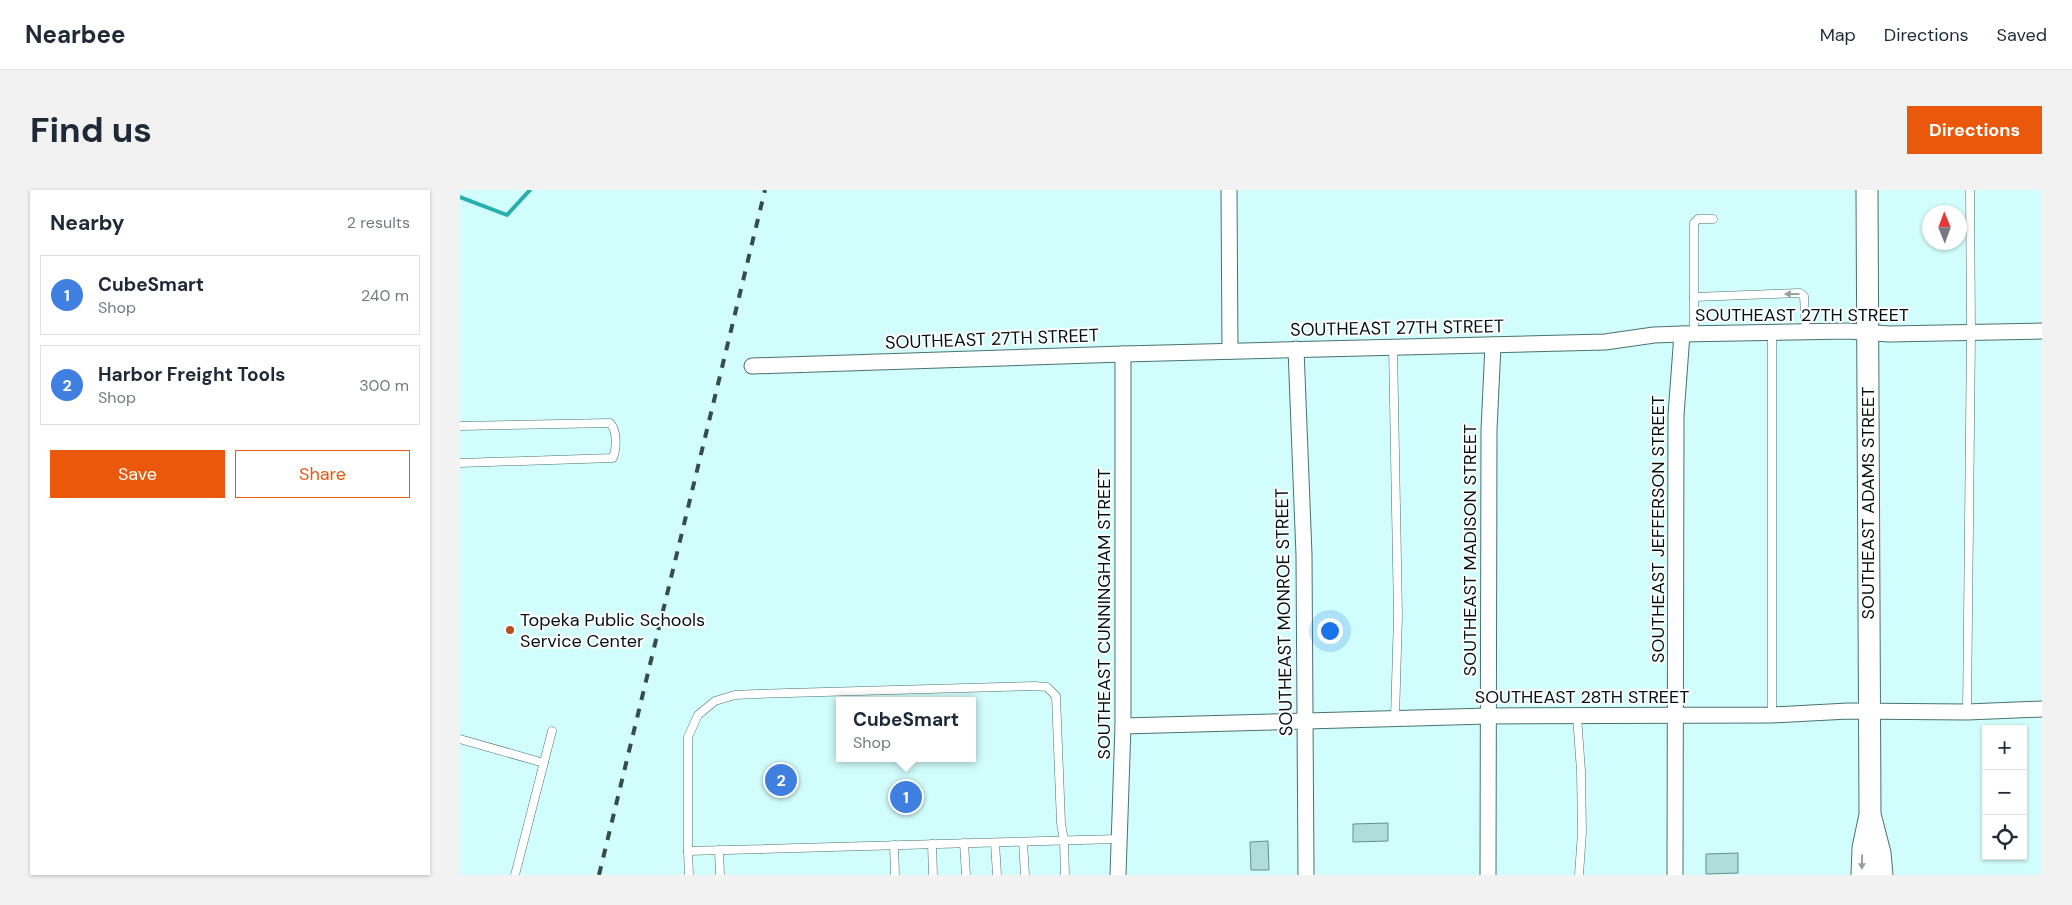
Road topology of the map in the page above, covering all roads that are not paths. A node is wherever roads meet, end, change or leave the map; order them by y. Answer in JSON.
{"nodes":[{"id":1,"x":1229,"y":190,"type":"edge"},
{"id":2,"x":1867,"y":190,"type":"edge"},
{"id":3,"x":1970,"y":190,"type":"edge"},
{"id":4,"x":1713,"y":219,"type":"dead end"},
{"id":5,"x":1694,"y":297,"type":"junction"},
{"id":6,"x":2042,"y":331,"type":"edge"},
{"id":7,"x":1806,"y":332,"type":"junction"},
{"id":8,"x":1772,"y":333,"type":"junction"},
{"id":9,"x":1868,"y":333,"type":"junction"},
{"id":10,"x":1971,"y":333,"type":"junction"},
{"id":11,"x":1688,"y":334,"type":"junction"},
{"id":12,"x":1493,"y":344,"type":"junction"},
{"id":13,"x":1393,"y":347,"type":"junction"},
{"id":14,"x":1296,"y":349,"type":"junction"},
{"id":15,"x":1230,"y":351,"type":"junction"},
{"id":16,"x":1123,"y":354,"type":"junction"},
{"id":17,"x":752,"y":366,"type":"dead end"},
{"id":18,"x":460,"y":426,"type":"edge"},
{"id":19,"x":460,"y":463,"type":"edge"},
{"id":20,"x":2042,"y":709,"type":"edge"},
{"id":21,"x":1869,"y":710,"type":"junction"},
{"id":22,"x":1967,"y":712,"type":"junction"},
{"id":23,"x":1675,"y":715,"type":"junction"},
{"id":24,"x":1772,"y":715,"type":"junction"},
{"id":25,"x":1488,"y":716,"type":"junction"},
{"id":26,"x":1577,"y":716,"type":"junction"},
{"id":27,"x":1395,"y":718,"type":"junction"},
{"id":28,"x":1304,"y":720,"type":"junction"},
{"id":29,"x":1123,"y":726,"type":"junction"},
{"id":30,"x":552,"y":731,"type":"dead end"},
{"id":31,"x":460,"y":739,"type":"edge"},
{"id":32,"x":544,"y":763,"type":"junction"},
{"id":33,"x":1870,"y":816,"type":"junction"},
{"id":34,"x":1118,"y":839,"type":"junction"},
{"id":35,"x":1064,"y":841,"type":"junction"},
{"id":36,"x":995,"y":842,"type":"junction"},
{"id":37,"x":1023,"y":842,"type":"junction"},
{"id":38,"x":964,"y":843,"type":"junction"},
{"id":39,"x":932,"y":844,"type":"junction"},
{"id":40,"x":894,"y":845,"type":"junction"},
{"id":41,"x":719,"y":850,"type":"junction"},
{"id":42,"x":688,"y":851,"type":"junction"},
{"id":43,"x":515,"y":875,"type":"edge"},
{"id":44,"x":689,"y":875,"type":"edge"},
{"id":45,"x":720,"y":875,"type":"edge"},
{"id":46,"x":895,"y":875,"type":"edge"},
{"id":47,"x":933,"y":875,"type":"edge"},
{"id":48,"x":966,"y":875,"type":"edge"},
{"id":49,"x":997,"y":875,"type":"edge"},
{"id":50,"x":1026,"y":875,"type":"edge"},
{"id":51,"x":1065,"y":875,"type":"edge"},
{"id":52,"x":1118,"y":875,"type":"edge"},
{"id":53,"x":1306,"y":875,"type":"edge"},
{"id":54,"x":1488,"y":875,"type":"edge"},
{"id":55,"x":1579,"y":875,"type":"edge"},
{"id":56,"x":1675,"y":875,"type":"edge"},
{"id":57,"x":1862,"y":875,"type":"edge"},
{"id":58,"x":1882,"y":875,"type":"edge"}],
"edges":[{"from":1,"to":15,"type":"street"},
{"from":2,"to":9,"type":"main road","name":"SOUTHEAST ADAMS STREET"},
{"from":3,"to":10,"type":"lane"},
{"from":4,"to":5,"type":"lane"},
{"from":7,"to":5,"type":"lane","one_way":true},
{"from":5,"to":11,"type":"lane"},
{"from":6,"to":10,"type":"street","name":"SOUTHEAST 27TH STREET"},
{"from":7,"to":8,"type":"street","name":"SOUTHEAST 27TH STREET"},
{"from":7,"to":9,"type":"street","name":"SOUTHEAST 27TH STREET"},
{"from":8,"to":11,"type":"street","name":"SOUTHEAST 27TH STREET"},
{"from":8,"to":24,"type":"lane"},
{"from":9,"to":10,"type":"street","name":"SOUTHEAST 27TH STREET"},
{"from":9,"to":21,"type":"main road","name":"SOUTHEAST ADAMS STREET"},
{"from":10,"to":22,"type":"lane"},
{"from":11,"to":12,"type":"street","name":"SOUTHEAST 27TH STREET"},
{"from":11,"to":23,"type":"street","name":"SOUTHEAST JEFFERSON STREET"},
{"from":12,"to":13,"type":"street","name":"SOUTHEAST 27TH STREET"},
{"from":12,"to":25,"type":"street","name":"SOUTHEAST MADISON STREET"},
{"from":13,"to":14,"type":"street","name":"SOUTHEAST 27TH STREET"},
{"from":13,"to":27,"type":"lane"},
{"from":14,"to":15,"type":"street","name":"SOUTHEAST 27TH STREET"},
{"from":14,"to":28,"type":"street","name":"SOUTHEAST MONROE STREET"},
{"from":15,"to":16,"type":"street","name":"SOUTHEAST 27TH STREET"},
{"from":16,"to":17,"type":"street","name":"SOUTHEAST 27TH STREET"},
{"from":16,"to":29,"type":"street","name":"SOUTHEAST CUNNINGHAM STREET"},
{"from":18,"to":19,"type":"lane"},
{"from":20,"to":22,"type":"street","name":"SOUTHEAST 28TH STREET"},
{"from":21,"to":22,"type":"street","name":"SOUTHEAST 28TH STREET"},
{"from":21,"to":24,"type":"street","name":"SOUTHEAST 28TH STREET"},
{"from":21,"to":33,"type":"main road","name":"SOUTHEAST ADAMS STREET"},
{"from":23,"to":24,"type":"street","name":"SOUTHEAST 28TH STREET"},
{"from":23,"to":26,"type":"street","name":"SOUTHEAST 28TH STREET"},
{"from":23,"to":56,"type":"street","name":"SOUTHEAST JEFFERSON STREET"},
{"from":25,"to":26,"type":"street","name":"SOUTHEAST 28TH STREET"},
{"from":25,"to":27,"type":"street","name":"SOUTHEAST 28TH STREET"},
{"from":25,"to":54,"type":"street","name":"SOUTHEAST MADISON STREET"},
{"from":26,"to":55,"type":"lane"},
{"from":27,"to":28,"type":"street","name":"SOUTHEAST 28TH STREET"},
{"from":28,"to":29,"type":"street","name":"SOUTHEAST 28TH STREET"},
{"from":28,"to":53,"type":"street","name":"SOUTHEAST MONROE STREET"},
{"from":29,"to":34,"type":"street","name":"SOUTHEAST CUNNINGHAM STREET"},
{"from":30,"to":32,"type":"lane"},
{"from":31,"to":32,"type":"lane"},
{"from":32,"to":43,"type":"lane"},
{"from":33,"to":57,"type":"main road","name":"SOUTHEAST ADAMS STREET","one_way":true},
{"from":33,"to":58,"type":"main road","name":"SOUTHEAST ADAMS STREET"},
{"from":34,"to":35,"type":"lane"},
{"from":34,"to":52,"type":"street","name":"SOUTHEAST CUNNINGHAM STREET"},
{"from":35,"to":37,"type":"lane"},
{"from":35,"to":42,"type":"lane"},
{"from":35,"to":51,"type":"lane"},
{"from":36,"to":37,"type":"lane"},
{"from":36,"to":38,"type":"lane"},
{"from":36,"to":49,"type":"lane"},
{"from":37,"to":50,"type":"lane"},
{"from":38,"to":39,"type":"lane"},
{"from":38,"to":48,"type":"lane"},
{"from":39,"to":40,"type":"lane"},
{"from":39,"to":47,"type":"lane"},
{"from":40,"to":41,"type":"lane"},
{"from":40,"to":46,"type":"lane"},
{"from":41,"to":42,"type":"lane"},
{"from":41,"to":45,"type":"lane"},
{"from":42,"to":44,"type":"lane"}]}
